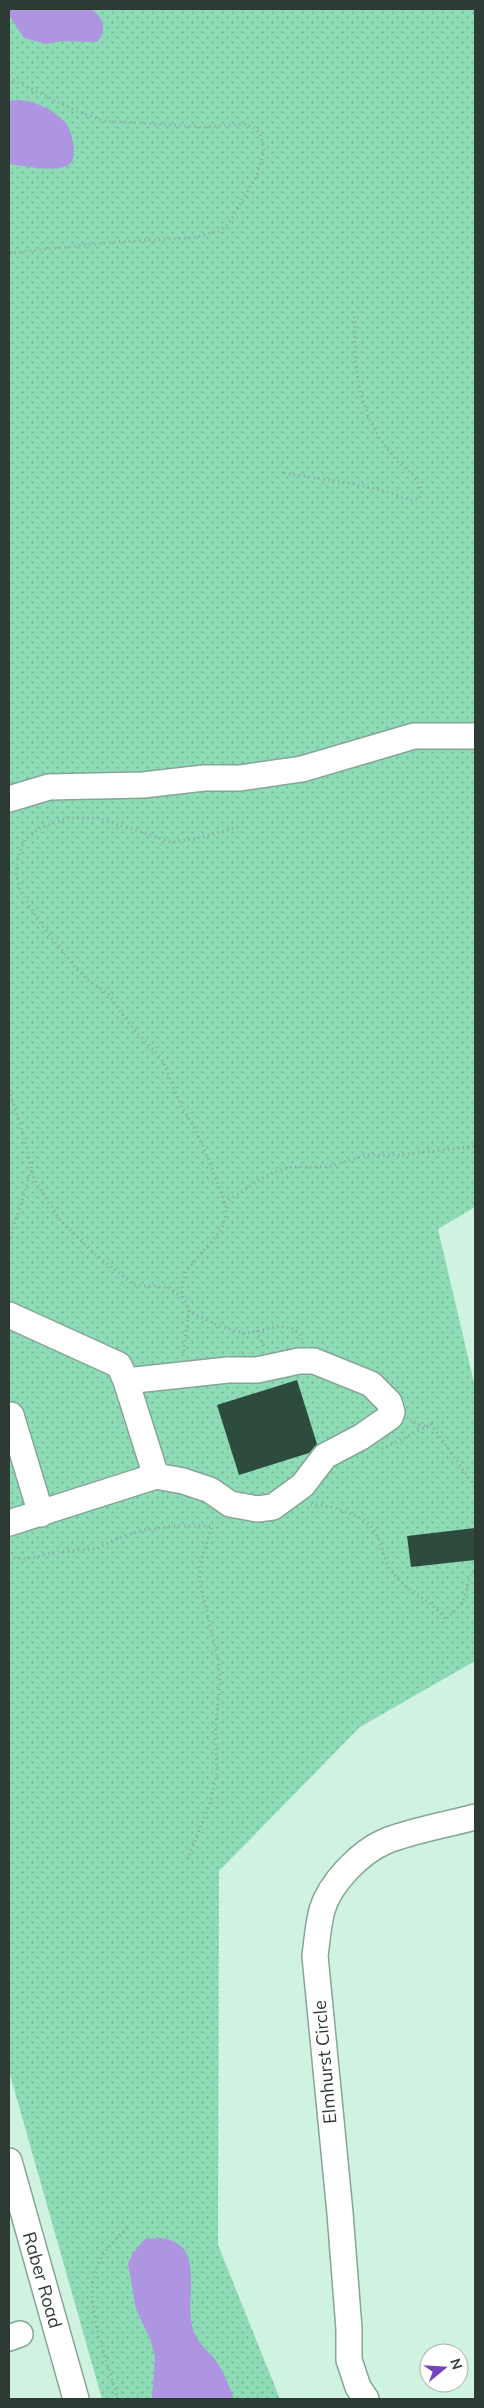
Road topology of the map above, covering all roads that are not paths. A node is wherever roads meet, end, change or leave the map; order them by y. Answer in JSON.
{"nodes":[{"id":1,"x":475,"y":736,"type":"edge"},
{"id":2,"x":9,"y":799,"type":"edge"},
{"id":3,"x":9,"y":1315,"type":"edge"},
{"id":4,"x":126,"y":1381,"type":"junction"},
{"id":5,"x":9,"y":1413,"type":"edge"},
{"id":6,"x":156,"y":1476,"type":"junction"},
{"id":7,"x":41,"y":1514,"type":"junction"},
{"id":8,"x":9,"y":1523,"type":"edge"},
{"id":9,"x":475,"y":1817,"type":"edge"},
{"id":10,"x":9,"y":2161,"type":"edge"},
{"id":11,"x":76,"y":2399,"type":"edge"},
{"id":12,"x":366,"y":2399,"type":"edge"}],
"edges":[{"from":1,"to":2,"type":"street"},
{"from":3,"to":4,"type":"street"},
{"from":4,"to":6,"type":"street"},
{"from":4,"to":6,"type":"street"},
{"from":5,"to":7,"type":"street"},
{"from":6,"to":7,"type":"street"},
{"from":7,"to":8,"type":"street"},
{"from":9,"to":12,"type":"street","name":"Elmhurst Circle"},
{"from":10,"to":11,"type":"street","name":"Raber Road"}]}
